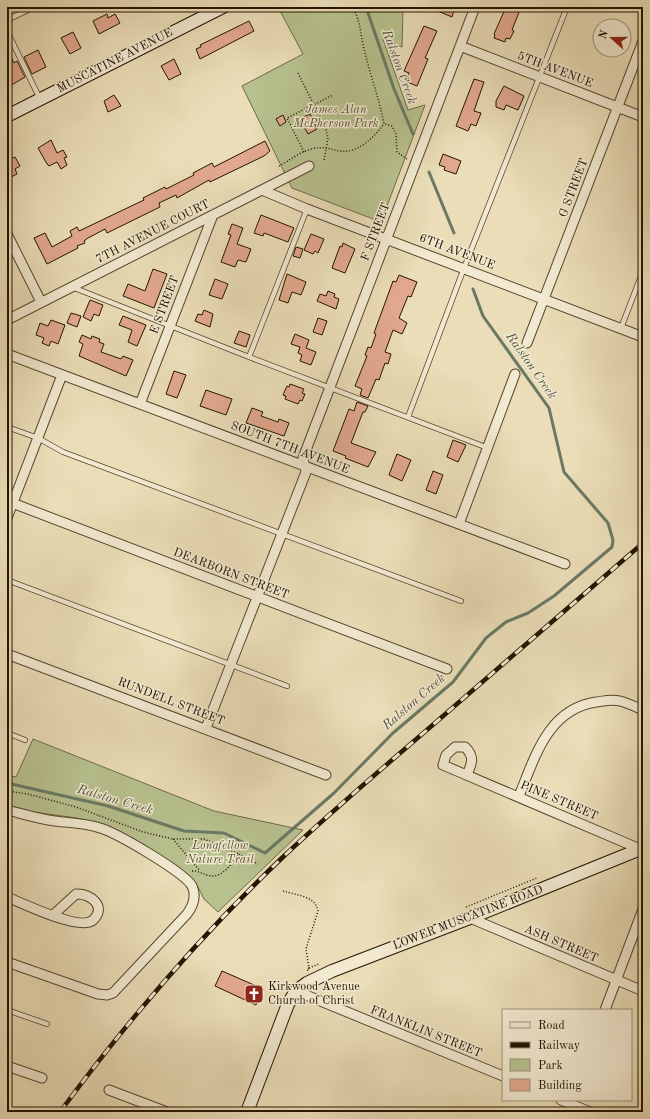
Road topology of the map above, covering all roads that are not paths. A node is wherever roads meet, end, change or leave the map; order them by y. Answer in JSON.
{"nodes":[{"id":1,"x":34,"y":7,"type":"edge"},
{"id":2,"x":223,"y":7,"type":"edge"},
{"id":3,"x":474,"y":7,"type":"edge"},
{"id":4,"x":567,"y":7,"type":"edge"},
{"id":5,"x":7,"y":20,"type":"edge"},
{"id":6,"x":7,"y":31,"type":"edge"},
{"id":7,"x":643,"y":41,"type":"edge"},
{"id":8,"x":460,"y":46,"type":"junction"},
{"id":9,"x":540,"y":77,"type":"junction"},
{"id":10,"x":40,"y":99,"type":"junction"},
{"id":11,"x":618,"y":107,"type":"junction"},
{"id":12,"x":7,"y":116,"type":"edge"},
{"id":13,"x":643,"y":117,"type":"edge"},
{"id":14,"x":310,"y":166,"type":"dead end"},
{"id":15,"x":262,"y":190,"type":"junction"},
{"id":16,"x":307,"y":209,"type":"junction"},
{"id":17,"x":213,"y":215,"type":"junction"},
{"id":18,"x":7,"y":234,"type":"edge"},
{"id":19,"x":387,"y":238,"type":"junction"},
{"id":20,"x":464,"y":268,"type":"junction"},
{"id":21,"x":643,"y":271,"type":"edge"},
{"id":22,"x":70,"y":287,"type":"junction"},
{"id":23,"x":544,"y":299,"type":"junction"},
{"id":24,"x":42,"y":302,"type":"junction"},
{"id":25,"x":7,"y":320,"type":"edge"},
{"id":26,"x":170,"y":326,"type":"junction"},
{"id":27,"x":621,"y":328,"type":"junction"},
{"id":28,"x":643,"y":337,"type":"edge"},
{"id":29,"x":527,"y":343,"type":"dead end"},
{"id":30,"x":7,"y":354,"type":"edge"},
{"id":31,"x":250,"y":357,"type":"junction"},
{"id":32,"x":515,"y":374,"type":"dead end"},
{"id":33,"x":62,"y":375,"type":"junction"},
{"id":34,"x":329,"y":387,"type":"junction"},
{"id":35,"x":140,"y":404,"type":"junction"},
{"id":36,"x":408,"y":417,"type":"junction"},
{"id":37,"x":7,"y":427,"type":"edge"},
{"id":38,"x":38,"y":438,"type":"junction"},
{"id":39,"x":488,"y":448,"type":"junction"},
{"id":40,"x":304,"y":466,"type":"junction"},
{"id":41,"x":10,"y":502,"type":"edge"},
{"id":42,"x":7,"y":518,"type":"edge"},
{"id":43,"x":459,"y":524,"type":"junction"},
{"id":44,"x":282,"y":533,"type":"junction"},
{"id":45,"x":565,"y":564,"type":"dead end"},
{"id":46,"x":7,"y":580,"type":"edge"},
{"id":47,"x":256,"y":597,"type":"junction"},
{"id":48,"x":461,"y":601,"type":"dead end"},
{"id":49,"x":7,"y":654,"type":"edge"},
{"id":50,"x":230,"y":665,"type":"junction"},
{"id":51,"x":447,"y":669,"type":"dead end"},
{"id":52,"x":287,"y":686,"type":"dead end"},
{"id":53,"x":643,"y":710,"type":"edge"},
{"id":54,"x":206,"y":728,"type":"junction"},
{"id":55,"x":7,"y":733,"type":"edge"},
{"id":56,"x":25,"y":740,"type":"dead end"},
{"id":57,"x":326,"y":775,"type":"dead end"},
{"id":58,"x":467,"y":775,"type":"dead end"},
{"id":59,"x":518,"y":796,"type":"junction"},
{"id":60,"x":7,"y":810,"type":"edge"},
{"id":61,"x":642,"y":849,"type":"edge"},
{"id":62,"x":7,"y":897,"type":"edge"},
{"id":63,"x":643,"y":909,"type":"edge"},
{"id":64,"x":467,"y":913,"type":"junction"},
{"id":65,"x":53,"y":915,"type":"junction"},
{"id":66,"x":7,"y":962,"type":"edge"},
{"id":67,"x":616,"y":980,"type":"junction"},
{"id":68,"x":296,"y":991,"type":"junction"},
{"id":69,"x":643,"y":991,"type":"edge"},
{"id":70,"x":605,"y":1009,"type":"edge"},
{"id":71,"x":7,"y":1010,"type":"edge"},
{"id":72,"x":47,"y":1024,"type":"dead end"},
{"id":73,"x":7,"y":1066,"type":"edge"},
{"id":74,"x":502,"y":1076,"type":"edge"},
{"id":75,"x":42,"y":1078,"type":"dead end"},
{"id":76,"x":109,"y":1090,"type":"dead end"},
{"id":77,"x":569,"y":1105,"type":"edge"},
{"id":78,"x":167,"y":1112,"type":"edge"},
{"id":79,"x":247,"y":1112,"type":"edge"},
{"id":80,"x":590,"y":1112,"type":"edge"}],
"edges":[{"from":1,"to":5,"type":"lane"},
{"from":2,"to":10,"type":"main road","name":"MUSCATINE AVENUE"},
{"from":3,"to":8,"type":"street","name":"F STREET"},
{"from":4,"to":9,"type":"lane"},
{"from":6,"to":10,"type":"lane"},
{"from":7,"to":11,"type":"street","name":"G STREET"},
{"from":8,"to":9,"type":"street","name":"5TH AVENUE"},
{"from":8,"to":19,"type":"street","name":"F STREET"},
{"from":9,"to":11,"type":"street","name":"5TH AVENUE"},
{"from":9,"to":20,"type":"lane"},
{"from":10,"to":12,"type":"main road","name":"MUSCATINE AVENUE"},
{"from":11,"to":13,"type":"street","name":"5TH AVENUE"},
{"from":11,"to":23,"type":"street","name":"G STREET"},
{"from":14,"to":15,"type":"street","name":"7TH AVENUE COURT"},
{"from":15,"to":16,"type":"street","name":"6TH AVENUE"},
{"from":15,"to":17,"type":"street","name":"7TH AVENUE COURT"},
{"from":16,"to":19,"type":"street","name":"6TH AVENUE"},
{"from":16,"to":31,"type":"lane"},
{"from":17,"to":22,"type":"street","name":"7TH AVENUE COURT"},
{"from":17,"to":26,"type":"street","name":"E STREET"},
{"from":18,"to":24,"type":"street"},
{"from":19,"to":20,"type":"street","name":"6TH AVENUE"},
{"from":19,"to":34,"type":"street","name":"F STREET"},
{"from":20,"to":23,"type":"street","name":"6TH AVENUE"},
{"from":20,"to":36,"type":"lane"},
{"from":21,"to":27,"type":"lane"},
{"from":22,"to":24,"type":"street","name":"7TH AVENUE COURT"},
{"from":22,"to":26,"type":"lane"},
{"from":23,"to":27,"type":"street","name":"6TH AVENUE"},
{"from":23,"to":29,"type":"street","name":"G STREET"},
{"from":24,"to":25,"type":"street","name":"7TH AVENUE COURT"},
{"from":26,"to":31,"type":"lane"},
{"from":26,"to":35,"type":"street","name":"E STREET"},
{"from":27,"to":28,"type":"street","name":"6TH AVENUE"},
{"from":30,"to":33,"type":"street","name":"SOUTH 7TH AVENUE"},
{"from":31,"to":34,"type":"lane"},
{"from":32,"to":39,"type":"street"},
{"from":33,"to":35,"type":"street","name":"SOUTH 7TH AVENUE"},
{"from":33,"to":38,"type":"street"},
{"from":34,"to":36,"type":"lane"},
{"from":34,"to":40,"type":"street","name":"F STREET"},
{"from":35,"to":40,"type":"street","name":"SOUTH 7TH AVENUE"},
{"from":36,"to":39,"type":"lane"},
{"from":37,"to":38,"type":"lane"},
{"from":38,"to":41,"type":"street"},
{"from":38,"to":44,"type":"lane"},
{"from":39,"to":43,"type":"street"},
{"from":40,"to":43,"type":"street","name":"SOUTH 7TH AVENUE"},
{"from":40,"to":44,"type":"street","name":"F STREET"},
{"from":41,"to":42,"type":"street"},
{"from":41,"to":47,"type":"street","name":"DEARBORN STREET"},
{"from":43,"to":45,"type":"street","name":"SOUTH 7TH AVENUE"},
{"from":44,"to":47,"type":"street","name":"F STREET"},
{"from":44,"to":48,"type":"lane"},
{"from":46,"to":50,"type":"lane"},
{"from":47,"to":50,"type":"street","name":"F STREET"},
{"from":47,"to":51,"type":"street","name":"DEARBORN STREET"},
{"from":49,"to":54,"type":"street","name":"RUNDELL STREET"},
{"from":50,"to":52,"type":"lane"},
{"from":50,"to":54,"type":"street","name":"F STREET"},
{"from":53,"to":59,"type":"street"},
{"from":54,"to":57,"type":"street","name":"RUNDELL STREET"},
{"from":55,"to":56,"type":"lane"},
{"from":58,"to":59,"type":"street","name":"PINE STREET"},
{"from":59,"to":61,"type":"street","name":"PINE STREET"},
{"from":60,"to":66,"type":"street"},
{"from":61,"to":64,"type":"main road","name":"LOWER MUSCATINE ROAD"},
{"from":62,"to":65,"type":"street"},
{"from":63,"to":67,"type":"street"},
{"from":64,"to":67,"type":"street","name":"ASH STREET"},
{"from":64,"to":68,"type":"main road","name":"LOWER MUSCATINE ROAD"},
{"from":65,"to":65,"type":"street"},
{"from":67,"to":69,"type":"street","name":"ASH STREET"},
{"from":67,"to":70,"type":"street"},
{"from":68,"to":74,"type":"street","name":"FRANKLIN STREET"},
{"from":68,"to":79,"type":"main road"},
{"from":71,"to":72,"type":"lane"},
{"from":73,"to":75,"type":"street"},
{"from":76,"to":78,"type":"street"},
{"from":77,"to":80,"type":"street"}]}
